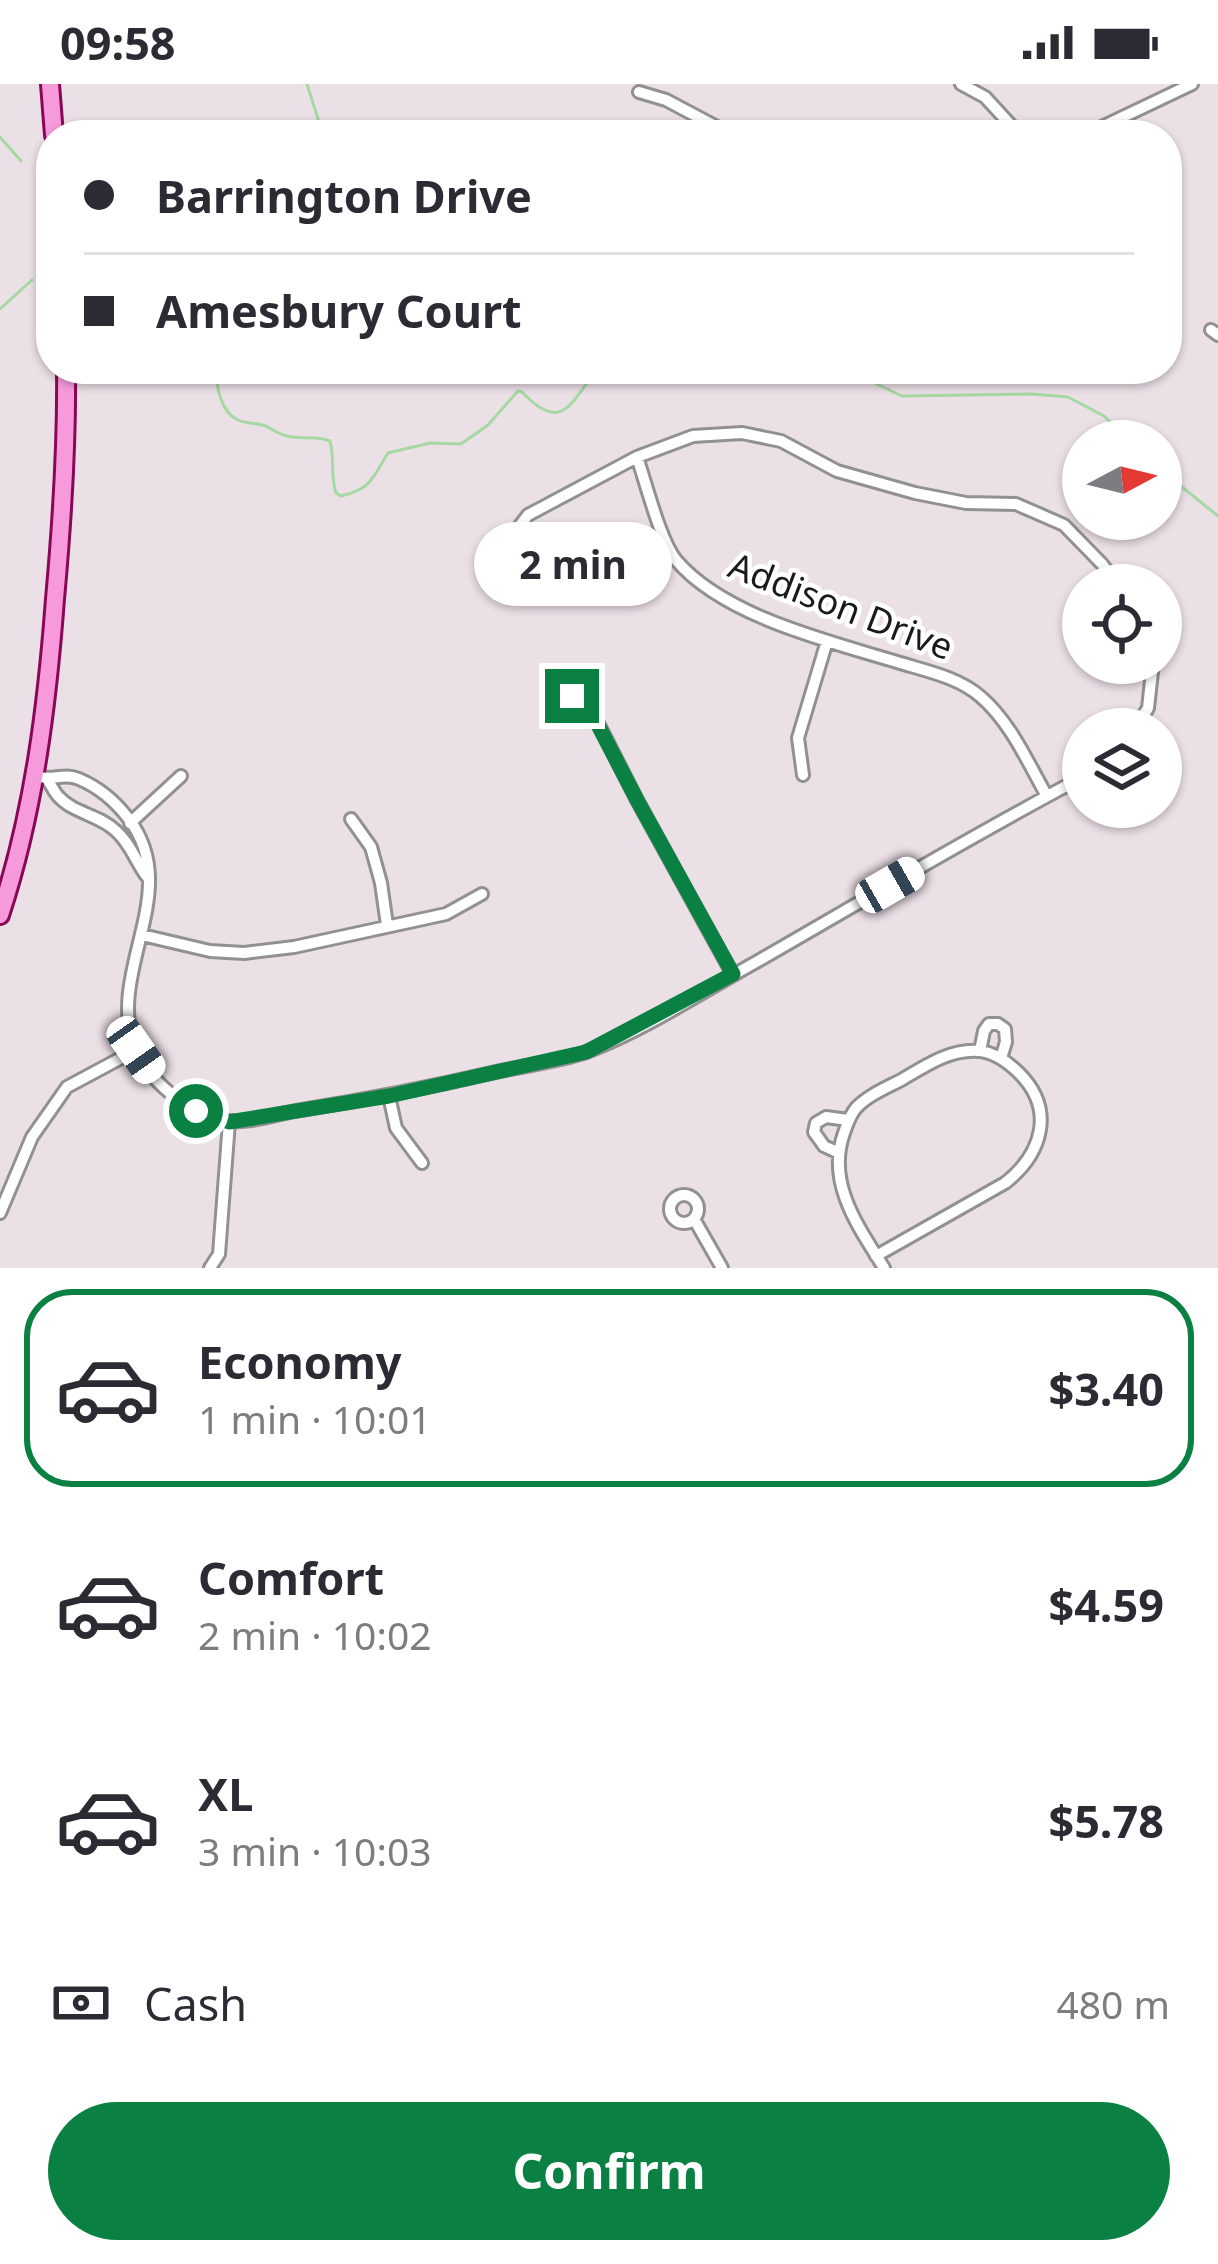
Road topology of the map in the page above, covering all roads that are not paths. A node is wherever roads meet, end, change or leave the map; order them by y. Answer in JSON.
{"nodes":[{"id":1,"x":50,"y":84,"type":"edge"},
{"id":2,"x":961,"y":84,"type":"edge"},
{"id":3,"x":1187,"y":85,"type":"edge"},
{"id":4,"x":639,"y":92,"type":"dead end"},
{"id":5,"x":52,"y":120,"type":"edge"},
{"id":6,"x":704,"y":120,"type":"edge"},
{"id":7,"x":1005,"y":120,"type":"edge"},
{"id":8,"x":1116,"y":120,"type":"edge"},
{"id":9,"x":65,"y":384,"type":"edge"},
{"id":10,"x":637,"y":457,"type":"junction"},
{"id":11,"x":502,"y":549,"type":"dead end"},
{"id":12,"x":1102,"y":564,"type":"edge"},
{"id":13,"x":827,"y":640,"type":"junction"},
{"id":14,"x":572,"y":696,"type":"dead end"},
{"id":15,"x":803,"y":775,"type":"dead end"},
{"id":16,"x":181,"y":776,"type":"dead end"},
{"id":17,"x":42,"y":778,"type":"junction"},
{"id":18,"x":1062,"y":788,"type":"edge"},
{"id":19,"x":1047,"y":796,"type":"junction"},
{"id":20,"x":351,"y":819,"type":"dead end"},
{"id":21,"x":131,"y":822,"type":"junction"},
{"id":22,"x":118,"y":832,"type":"junction"},
{"id":23,"x":148,"y":878,"type":"junction"},
{"id":24,"x":482,"y":894,"type":"dead end"},
{"id":25,"x":0,"y":915,"type":"edge"},
{"id":26,"x":387,"y":925,"type":"junction"},
{"id":27,"x":142,"y":935,"type":"junction"},
{"id":28,"x":733,"y":974,"type":"junction"},
{"id":29,"x":136,"y":1050,"type":"junction"},
{"id":30,"x":980,"y":1051,"type":"junction"},
{"id":31,"x":1001,"y":1058,"type":"junction"},
{"id":32,"x":389,"y":1096,"type":"junction"},
{"id":33,"x":848,"y":1120,"type":"junction"},
{"id":34,"x":229,"y":1122,"type":"junction"},
{"id":35,"x":837,"y":1152,"type":"junction"},
{"id":36,"x":422,"y":1163,"type":"dead end"},
{"id":37,"x":0,"y":1213,"type":"edge"},
{"id":38,"x":694,"y":1219,"type":"dead end"},
{"id":39,"x":876,"y":1256,"type":"junction"},
{"id":40,"x":210,"y":1268,"type":"edge"},
{"id":41,"x":722,"y":1268,"type":"edge"},
{"id":42,"x":884,"y":1268,"type":"edge"}],
"edges":[{"from":1,"to":5,"type":"main road"},
{"from":2,"to":7,"type":"street"},
{"from":3,"to":8,"type":"street"},
{"from":4,"to":6,"type":"street"},
{"from":9,"to":17,"type":"main road"},
{"from":10,"to":11,"type":"street"},
{"from":10,"to":12,"type":"street"},
{"from":10,"to":13,"type":"street","name":"Addison Drive"},
{"from":13,"to":15,"type":"street"},
{"from":13,"to":19,"type":"street","name":"Addison Drive"},
{"from":14,"to":28,"type":"street"},
{"from":16,"to":21,"type":"street"},
{"from":17,"to":21,"type":"street"},
{"from":17,"to":22,"type":"street"},
{"from":17,"to":25,"type":"main road"},
{"from":18,"to":19,"type":"street"},
{"from":19,"to":28,"type":"street"},
{"from":20,"to":26,"type":"street"},
{"from":21,"to":22,"type":"street"},
{"from":21,"to":23,"type":"street"},
{"from":22,"to":23,"type":"street"},
{"from":23,"to":27,"type":"street"},
{"from":24,"to":26,"type":"street"},
{"from":26,"to":27,"type":"street"},
{"from":27,"to":29,"type":"street"},
{"from":28,"to":32,"type":"street"},
{"from":29,"to":34,"type":"street"},
{"from":29,"to":37,"type":"street"},
{"from":30,"to":31,"type":"street"},
{"from":30,"to":31,"type":"street"},
{"from":30,"to":33,"type":"street"},
{"from":31,"to":39,"type":"street"},
{"from":32,"to":34,"type":"street"},
{"from":32,"to":36,"type":"street"},
{"from":33,"to":35,"type":"street"},
{"from":33,"to":35,"type":"street"},
{"from":34,"to":40,"type":"street"},
{"from":35,"to":39,"type":"street"},
{"from":38,"to":41,"type":"street"},
{"from":39,"to":42,"type":"street"}]}
